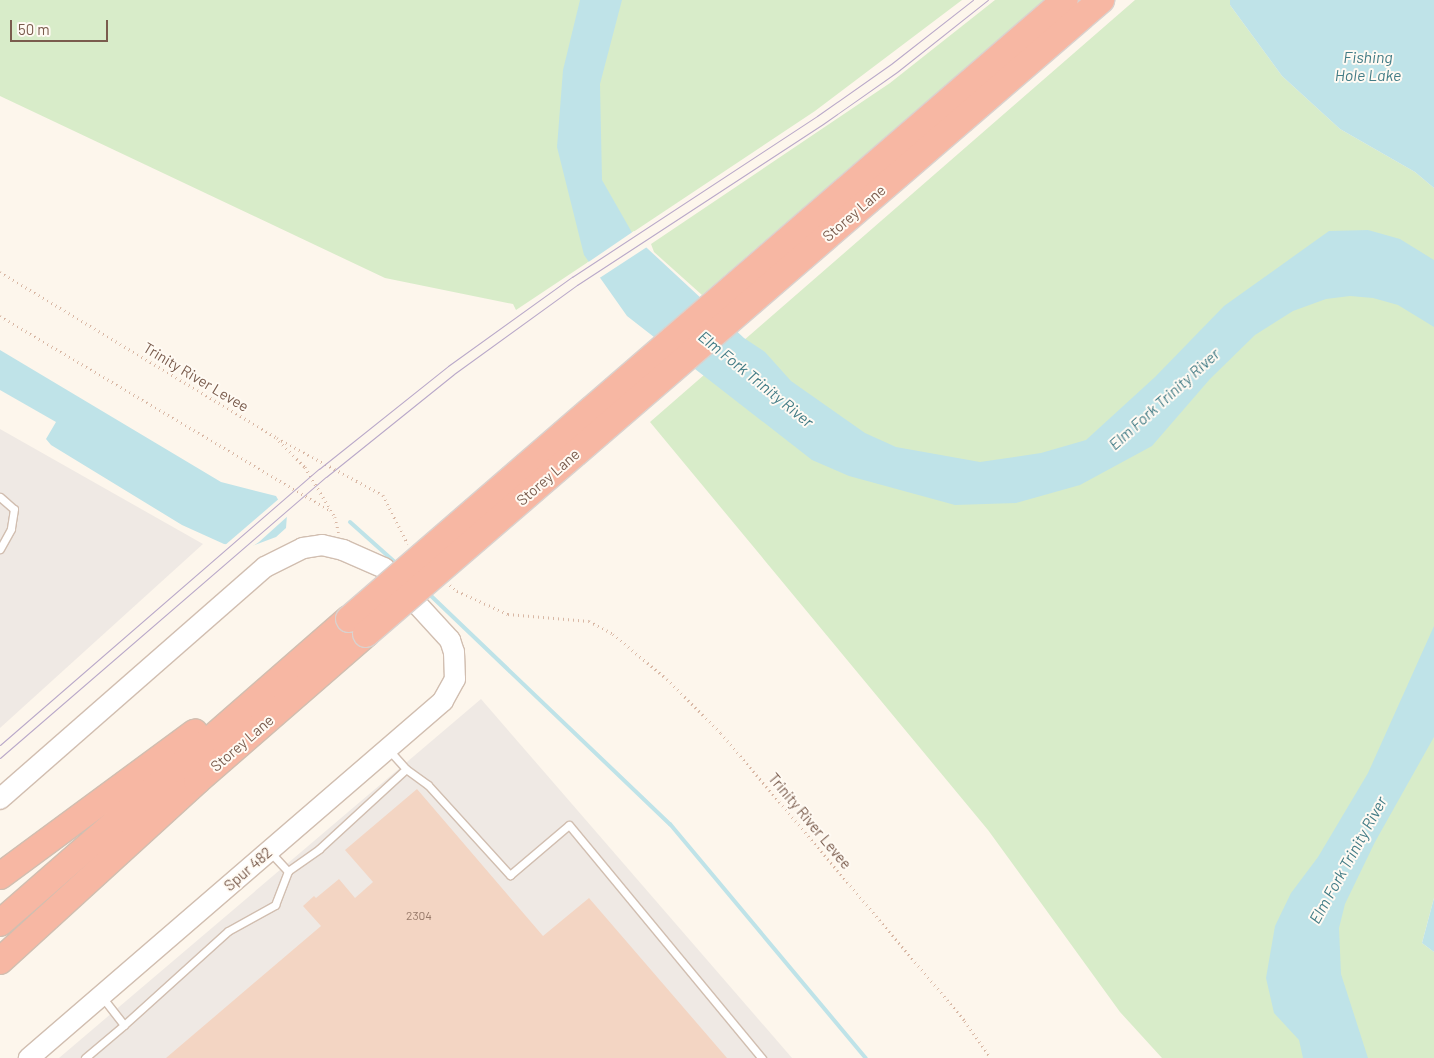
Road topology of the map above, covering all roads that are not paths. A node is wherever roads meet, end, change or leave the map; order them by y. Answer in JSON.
{"nodes":[{"id":1,"x":1065,"y":0,"type":"edge"},
{"id":2,"x":1101,"y":0,"type":"edge"},
{"id":3,"x":0,"y":497,"type":"edge"},
{"id":4,"x":0,"y":549,"type":"edge"},
{"id":5,"x":358,"y":626,"type":"junction"},
{"id":6,"x":301,"y":660,"type":"junction"},
{"id":7,"x":387,"y":748,"type":"junction"},
{"id":8,"x":406,"y":769,"type":"junction"},
{"id":9,"x":3,"y":794,"type":"edge"},
{"id":10,"x":269,"y":851,"type":"junction"},
{"id":11,"x":288,"y":872,"type":"junction"},
{"id":12,"x":0,"y":876,"type":"edge"},
{"id":13,"x":0,"y":923,"type":"edge"},
{"id":14,"x":0,"y":961,"type":"edge"},
{"id":15,"x":102,"y":997,"type":"junction"},
{"id":16,"x":124,"y":1025,"type":"junction"},
{"id":17,"x":29,"y":1058,"type":"edge"},
{"id":18,"x":85,"y":1058,"type":"edge"},
{"id":19,"x":762,"y":1058,"type":"edge"}],
"edges":[{"from":1,"to":5,"type":"highway","name":"Storey Lane","bridge":true},
{"from":2,"to":5,"type":"highway","name":"Storey Lane","bridge":true},
{"from":3,"to":4,"type":"lane"},
{"from":5,"to":6,"type":"highway","name":"Storey Lane"},
{"from":5,"to":14,"type":"highway","name":"Storey Lane"},
{"from":6,"to":12,"type":"highway"},
{"from":6,"to":13,"type":"highway","name":"Storey Lane"},
{"from":7,"to":8,"type":"lane"},
{"from":7,"to":9,"type":"main road","name":"Spur 482"},
{"from":7,"to":10,"type":"main road","name":"Spur 482"},
{"from":8,"to":11,"type":"lane"},
{"from":8,"to":19,"type":"lane"},
{"from":10,"to":11,"type":"lane"},
{"from":10,"to":15,"type":"main road","name":"Spur 482"},
{"from":11,"to":16,"type":"lane"},
{"from":15,"to":16,"type":"lane"},
{"from":15,"to":17,"type":"main road","name":"Spur 482"},
{"from":16,"to":18,"type":"lane"}]}
